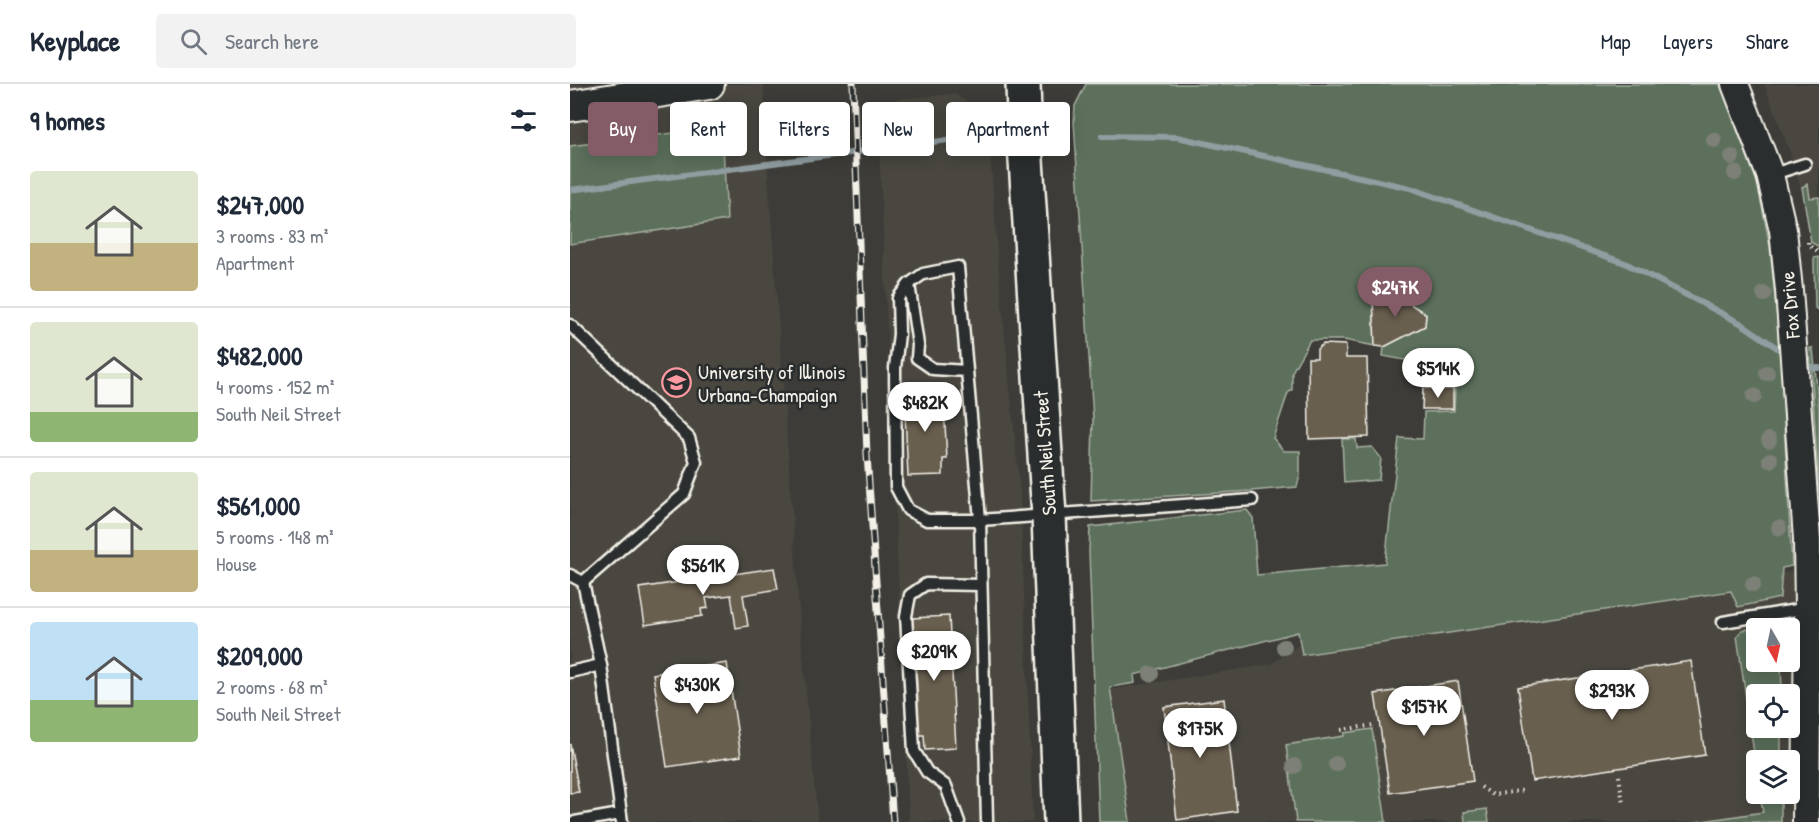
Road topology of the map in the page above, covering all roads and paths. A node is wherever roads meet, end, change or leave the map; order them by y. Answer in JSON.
{"nodes":[{"id":1,"x":709,"y":84,"type":"edge"},
{"id":2,"x":1023,"y":84,"type":"edge"},
{"id":3,"x":1735,"y":84,"type":"edge"},
{"id":4,"x":570,"y":106,"type":"edge"},
{"id":5,"x":1805,"y":164,"type":"dead end"},
{"id":6,"x":1770,"y":175,"type":"junction"},
{"id":7,"x":1808,"y":245,"type":"dead end"},
{"id":8,"x":1819,"y":252,"type":"edge"},
{"id":9,"x":909,"y":284,"type":"junction"},
{"id":10,"x":570,"y":325,"type":"edge"},
{"id":11,"x":967,"y":371,"type":"junction"},
{"id":12,"x":1252,"y":500,"type":"dead end"},
{"id":13,"x":1049,"y":516,"type":"junction"},
{"id":14,"x":980,"y":520,"type":"junction"},
{"id":15,"x":570,"y":575,"type":"edge"},
{"id":16,"x":583,"y":582,"type":"junction"},
{"id":17,"x":981,"y":585,"type":"junction"},
{"id":18,"x":1814,"y":607,"type":"edge"},
{"id":19,"x":1723,"y":622,"type":"dead end"},
{"id":20,"x":601,"y":665,"type":"junction"},
{"id":21,"x":570,"y":672,"type":"edge"},
{"id":22,"x":1374,"y":725,"type":"dead end"},
{"id":23,"x":1341,"y":730,"type":"dead end"},
{"id":24,"x":1619,"y":776,"type":"dead end"},
{"id":25,"x":1813,"y":778,"type":"edge"},
{"id":26,"x":1481,"y":787,"type":"dead end"},
{"id":27,"x":1526,"y":790,"type":"dead end"},
{"id":28,"x":1623,"y":804,"type":"dead end"},
{"id":29,"x":621,"y":818,"type":"edge"},
{"id":30,"x":575,"y":822,"type":"edge"},
{"id":31,"x":959,"y":822,"type":"edge"},
{"id":32,"x":987,"y":822,"type":"edge"},
{"id":33,"x":1061,"y":822,"type":"edge"},
{"id":34,"x":1806,"y":822,"type":"edge"}],
"edges":[{"from":1,"to":4,"type":"main road"},
{"from":2,"to":13,"type":"main road","name":"South Neil Street"},
{"from":3,"to":6,"type":"street","name":"Fox Drive"},
{"from":5,"to":6,"type":"lane"},
{"from":6,"to":18,"type":"street","name":"Fox Drive"},
{"from":7,"to":8,"type":"path"},
{"from":9,"to":11,"type":"lane"},
{"from":9,"to":11,"type":"lane"},
{"from":9,"to":14,"type":"lane"},
{"from":10,"to":16,"type":"lane"},
{"from":11,"to":14,"type":"lane"},
{"from":12,"to":13,"type":"lane"},
{"from":13,"to":14,"type":"lane"},
{"from":13,"to":33,"type":"main road","name":"South Neil Street"},
{"from":14,"to":17,"type":"lane"},
{"from":15,"to":16,"type":"lane"},
{"from":16,"to":20,"type":"lane"},
{"from":17,"to":31,"type":"lane"},
{"from":17,"to":32,"type":"lane"},
{"from":18,"to":19,"type":"lane"},
{"from":18,"to":25,"type":"street","name":"Fox Drive"},
{"from":20,"to":21,"type":"lane"},
{"from":20,"to":29,"type":"lane"},
{"from":22,"to":23,"type":"path"},
{"from":24,"to":28,"type":"path"},
{"from":25,"to":34,"type":"street","name":"Fox Drive"},
{"from":26,"to":27,"type":"path"},
{"from":29,"to":30,"type":"lane"}]}
